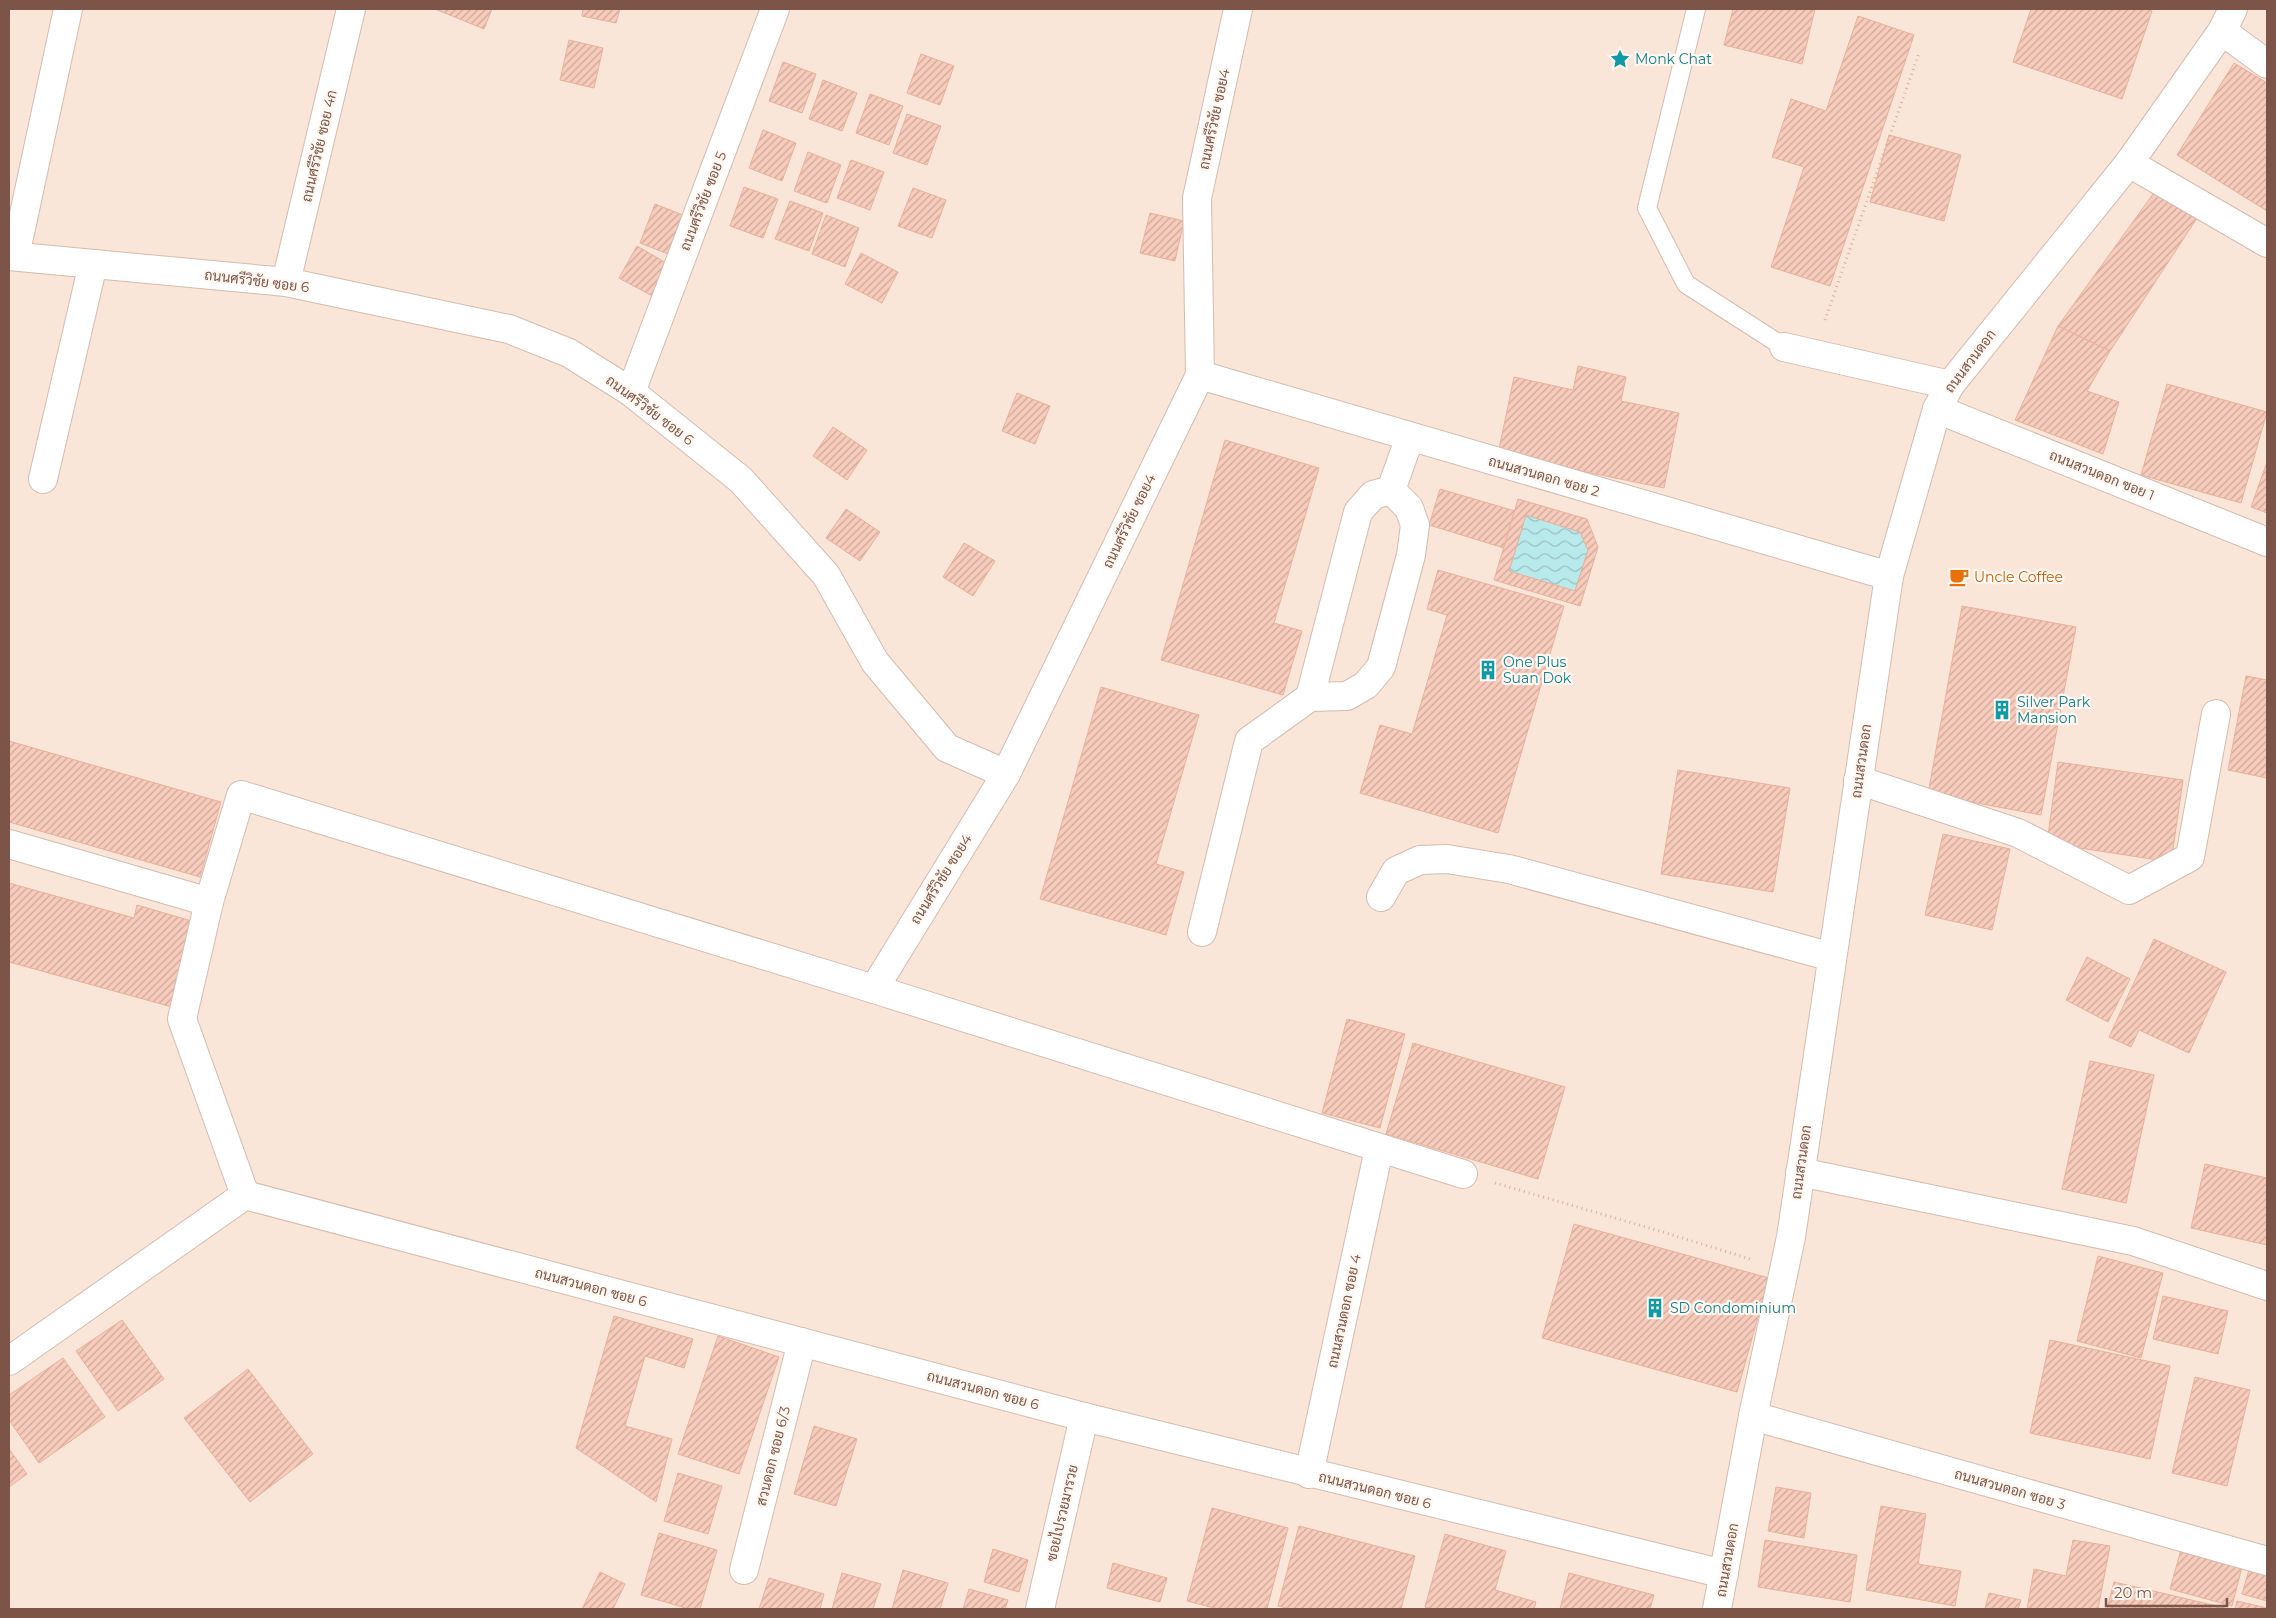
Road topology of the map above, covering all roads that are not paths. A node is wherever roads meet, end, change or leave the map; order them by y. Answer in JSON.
{"nodes":[{"id":1,"x":68,"y":9,"type":"edge"},
{"id":2,"x":351,"y":9,"type":"edge"},
{"id":3,"x":775,"y":9,"type":"edge"},
{"id":4,"x":1238,"y":9,"type":"edge"},
{"id":5,"x":1696,"y":9,"type":"edge"},
{"id":6,"x":2228,"y":20,"type":"edge"},
{"id":7,"x":2267,"y":64,"type":"edge"},
{"id":8,"x":2129,"y":163,"type":"junction"},
{"id":9,"x":2267,"y":243,"type":"edge"},
{"id":10,"x":12,"y":256,"type":"edge"},
{"id":11,"x":93,"y":264,"type":"junction"},
{"id":12,"x":286,"y":282,"type":"junction"},
{"id":13,"x":1784,"y":347,"type":"joint"},
{"id":14,"x":1200,"y":375,"type":"junction"},
{"id":15,"x":1950,"y":385,"type":"junction"},
{"id":16,"x":631,"y":392,"type":"junction"},
{"id":17,"x":1937,"y":409,"type":"junction"},
{"id":18,"x":1410,"y":437,"type":"junction"},
{"id":19,"x":43,"y":479,"type":"dead end"},
{"id":20,"x":1391,"y":490,"type":"junction"},
{"id":21,"x":2267,"y":542,"type":"edge"},
{"id":22,"x":1888,"y":576,"type":"junction"},
{"id":23,"x":1310,"y":697,"type":"junction"},
{"id":24,"x":2216,"y":714,"type":"dead end"},
{"id":25,"x":1006,"y":774,"type":"junction"},
{"id":26,"x":1858,"y":780,"type":"junction"},
{"id":27,"x":9,"y":844,"type":"edge"},
{"id":28,"x":1381,"y":897,"type":"dead end"},
{"id":29,"x":209,"y":902,"type":"junction"},
{"id":30,"x":1202,"y":932,"type":"dead end"},
{"id":31,"x":1832,"y":957,"type":"junction"},
{"id":32,"x":874,"y":988,"type":"junction"},
{"id":33,"x":1379,"y":1149,"type":"junction"},
{"id":34,"x":1800,"y":1172,"type":"junction"},
{"id":35,"x":1463,"y":1174,"type":"road end"},
{"id":36,"x":245,"y":1195,"type":"junction"},
{"id":37,"x":2267,"y":1286,"type":"edge"},
{"id":38,"x":802,"y":1342,"type":"junction"},
{"id":39,"x":9,"y":1361,"type":"edge"},
{"id":40,"x":1753,"y":1416,"type":"junction"},
{"id":41,"x":1084,"y":1418,"type":"junction"},
{"id":42,"x":1309,"y":1474,"type":"junction"},
{"id":43,"x":2267,"y":1561,"type":"edge"},
{"id":44,"x":744,"y":1570,"type":"dead end"},
{"id":45,"x":1724,"y":1574,"type":"junction"},
{"id":46,"x":1040,"y":1609,"type":"edge"},
{"id":47,"x":1718,"y":1609,"type":"edge"}],
"edges":[{"from":1,"to":10,"type":"street"},
{"from":2,"to":12,"type":"street","name":"ถนนศรีวิชัย ซอย 4ก"},
{"from":3,"to":16,"type":"street","name":"ถนนศรีวิชัย ซอย 5"},
{"from":4,"to":14,"type":"street","name":"ถนนศรีวิชัย ซอย4"},
{"from":5,"to":13,"type":"lane"},
{"from":6,"to":7,"type":"street"},
{"from":6,"to":8,"type":"street","name":"ถนนสวนดอก"},
{"from":8,"to":9,"type":"street"},
{"from":8,"to":15,"type":"street","name":"ถนนสวนดอก"},
{"from":10,"to":11,"type":"street","name":"ถนนศรีวิชัย ซอย 6"},
{"from":11,"to":12,"type":"street","name":"ถนนศรีวิชัย ซอย 6"},
{"from":11,"to":19,"type":"street"},
{"from":12,"to":16,"type":"street","name":"ถนนศรีวิชัย ซอย 6"},
{"from":13,"to":15,"type":"street"},
{"from":14,"to":18,"type":"street","name":"ถนนสวนดอก ซอย 2"},
{"from":14,"to":25,"type":"street","name":"ถนนศรีวิชัย ซอย4"},
{"from":15,"to":17,"type":"street","name":"ถนนสวนดอก"},
{"from":16,"to":25,"type":"street","name":"ถนนศรีวิชัย ซอย 6"},
{"from":17,"to":21,"type":"street","name":"ถนนสวนดอก ซอย 1"},
{"from":17,"to":22,"type":"street","name":"ถนนสวนดอก"},
{"from":18,"to":20,"type":"street"},
{"from":18,"to":22,"type":"street","name":"ถนนสวนดอก ซอย 2"},
{"from":20,"to":23,"type":"street"},
{"from":20,"to":23,"type":"street"},
{"from":22,"to":26,"type":"street","name":"ถนนสวนดอก"},
{"from":23,"to":30,"type":"street"},
{"from":24,"to":26,"type":"street"},
{"from":25,"to":32,"type":"street","name":"ถนนศรีวิชัย ซอย4"},
{"from":26,"to":31,"type":"street","name":"ถนนสวนดอก"},
{"from":27,"to":29,"type":"street"},
{"from":28,"to":31,"type":"street"},
{"from":29,"to":32,"type":"street"},
{"from":29,"to":36,"type":"street"},
{"from":31,"to":34,"type":"street","name":"ถนนสวนดอก"},
{"from":32,"to":33,"type":"street"},
{"from":33,"to":35,"type":"street"},
{"from":33,"to":42,"type":"street","name":"ถนนสวนดอก ซอย 4"},
{"from":34,"to":37,"type":"street"},
{"from":34,"to":40,"type":"street","name":"ถนนสวนดอก"},
{"from":36,"to":38,"type":"street","name":"ถนนสวนดอก ซอย 6"},
{"from":36,"to":39,"type":"street"},
{"from":38,"to":41,"type":"street","name":"ถนนสวนดอก ซอย 6"},
{"from":38,"to":44,"type":"street","name":"สวนดอก ซอย 6/3"},
{"from":40,"to":43,"type":"street","name":"ถนนสวนดอก ซอย 3"},
{"from":40,"to":45,"type":"street","name":"ถนนสวนดอก"},
{"from":41,"to":42,"type":"street","name":"ถนนสวนดอก ซอย 6"},
{"from":41,"to":46,"type":"street","name":"ซอยไปรวยมารวย"},
{"from":42,"to":45,"type":"street","name":"ถนนสวนดอก ซอย 6"},
{"from":45,"to":47,"type":"street","name":"ถนนสวนดอก"}]}
